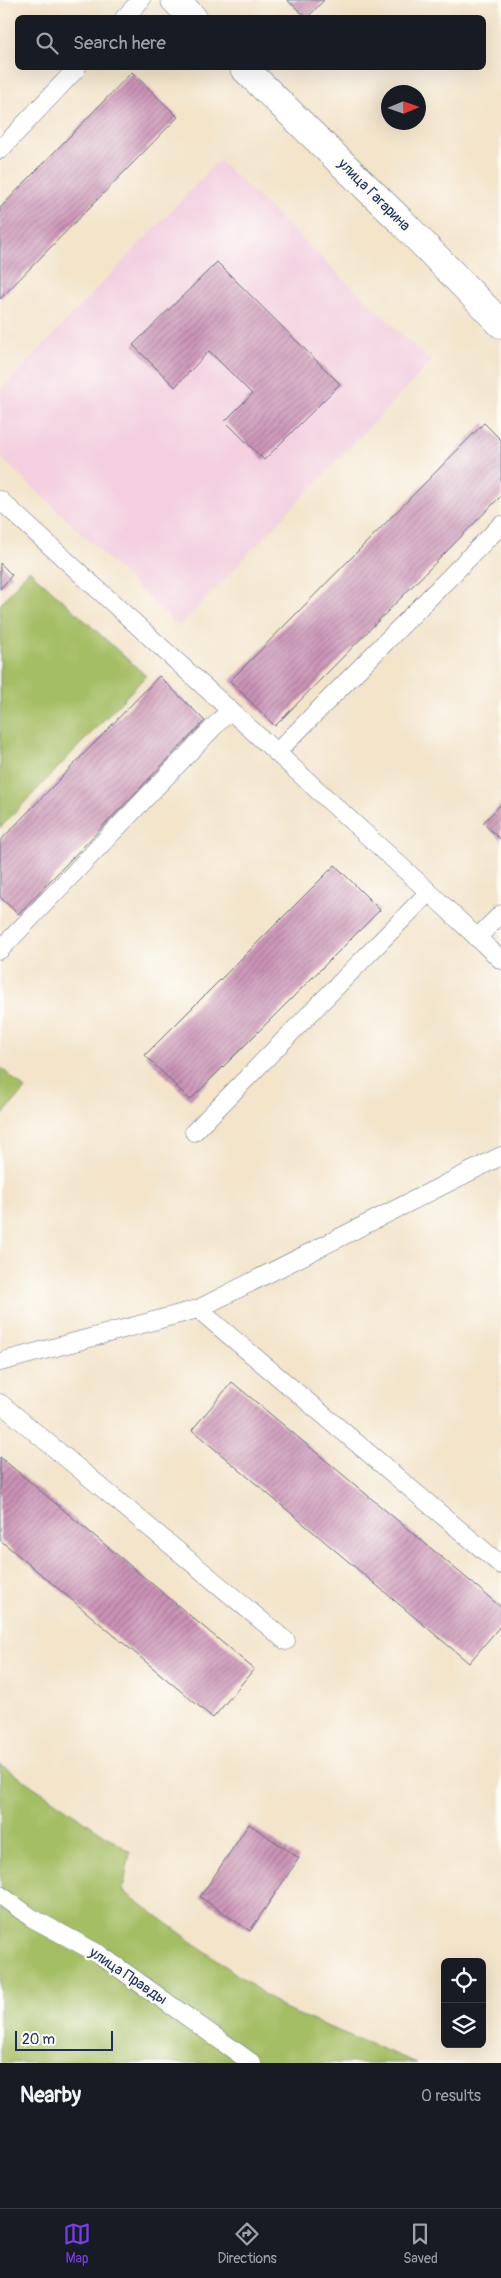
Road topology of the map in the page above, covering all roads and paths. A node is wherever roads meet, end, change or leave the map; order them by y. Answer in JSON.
{"nodes":[{"id":1,"x":141,"y":0,"type":"edge"},
{"id":2,"x":175,"y":0,"type":"edge"},
{"id":3,"x":127,"y":15,"type":"edge"},
{"id":4,"x":190,"y":15,"type":"edge"},
{"id":5,"x":75,"y":70,"type":"edge"},
{"id":6,"x":246,"y":70,"type":"edge"},
{"id":7,"x":0,"y":150,"type":"edge"},
{"id":8,"x":501,"y":324,"type":"edge"},
{"id":9,"x":0,"y":500,"type":"edge"},
{"id":10,"x":501,"y":526,"type":"edge"},
{"id":11,"x":229,"y":710,"type":"junction"},
{"id":12,"x":277,"y":752,"type":"junction"},
{"id":13,"x":429,"y":892,"type":"junction"},
{"id":14,"x":501,"y":914,"type":"edge"},
{"id":15,"x":477,"y":938,"type":"junction"},
{"id":16,"x":0,"y":950,"type":"edge"},
{"id":17,"x":501,"y":960,"type":"edge"},
{"id":18,"x":194,"y":1132,"type":"dead end"},
{"id":19,"x":501,"y":1156,"type":"edge"},
{"id":20,"x":198,"y":1309,"type":"junction"},
{"id":21,"x":0,"y":1362,"type":"edge"},
{"id":22,"x":0,"y":1403,"type":"edge"},
{"id":23,"x":501,"y":1565,"type":"edge"},
{"id":24,"x":286,"y":1642,"type":"dead end"},
{"id":25,"x":0,"y":1895,"type":"edge"},
{"id":26,"x":252,"y":2063,"type":"edge"}],
"edges":[{"from":1,"to":3,"type":"lane"},
{"from":2,"to":4,"type":"main road"},
{"from":5,"to":7,"type":"lane"},
{"from":6,"to":8,"type":"main road","name":"улица Гагарина"},
{"from":9,"to":11,"type":"lane"},
{"from":10,"to":12,"type":"lane"},
{"from":11,"to":12,"type":"lane"},
{"from":11,"to":16,"type":"lane"},
{"from":12,"to":13,"type":"lane"},
{"from":13,"to":15,"type":"lane"},
{"from":13,"to":18,"type":"lane"},
{"from":14,"to":15,"type":"lane"},
{"from":15,"to":17,"type":"lane"},
{"from":19,"to":20,"type":"lane"},
{"from":20,"to":21,"type":"lane"},
{"from":20,"to":23,"type":"lane"},
{"from":22,"to":24,"type":"lane"},
{"from":25,"to":26,"type":"lane","name":"улица Правды"}]}
